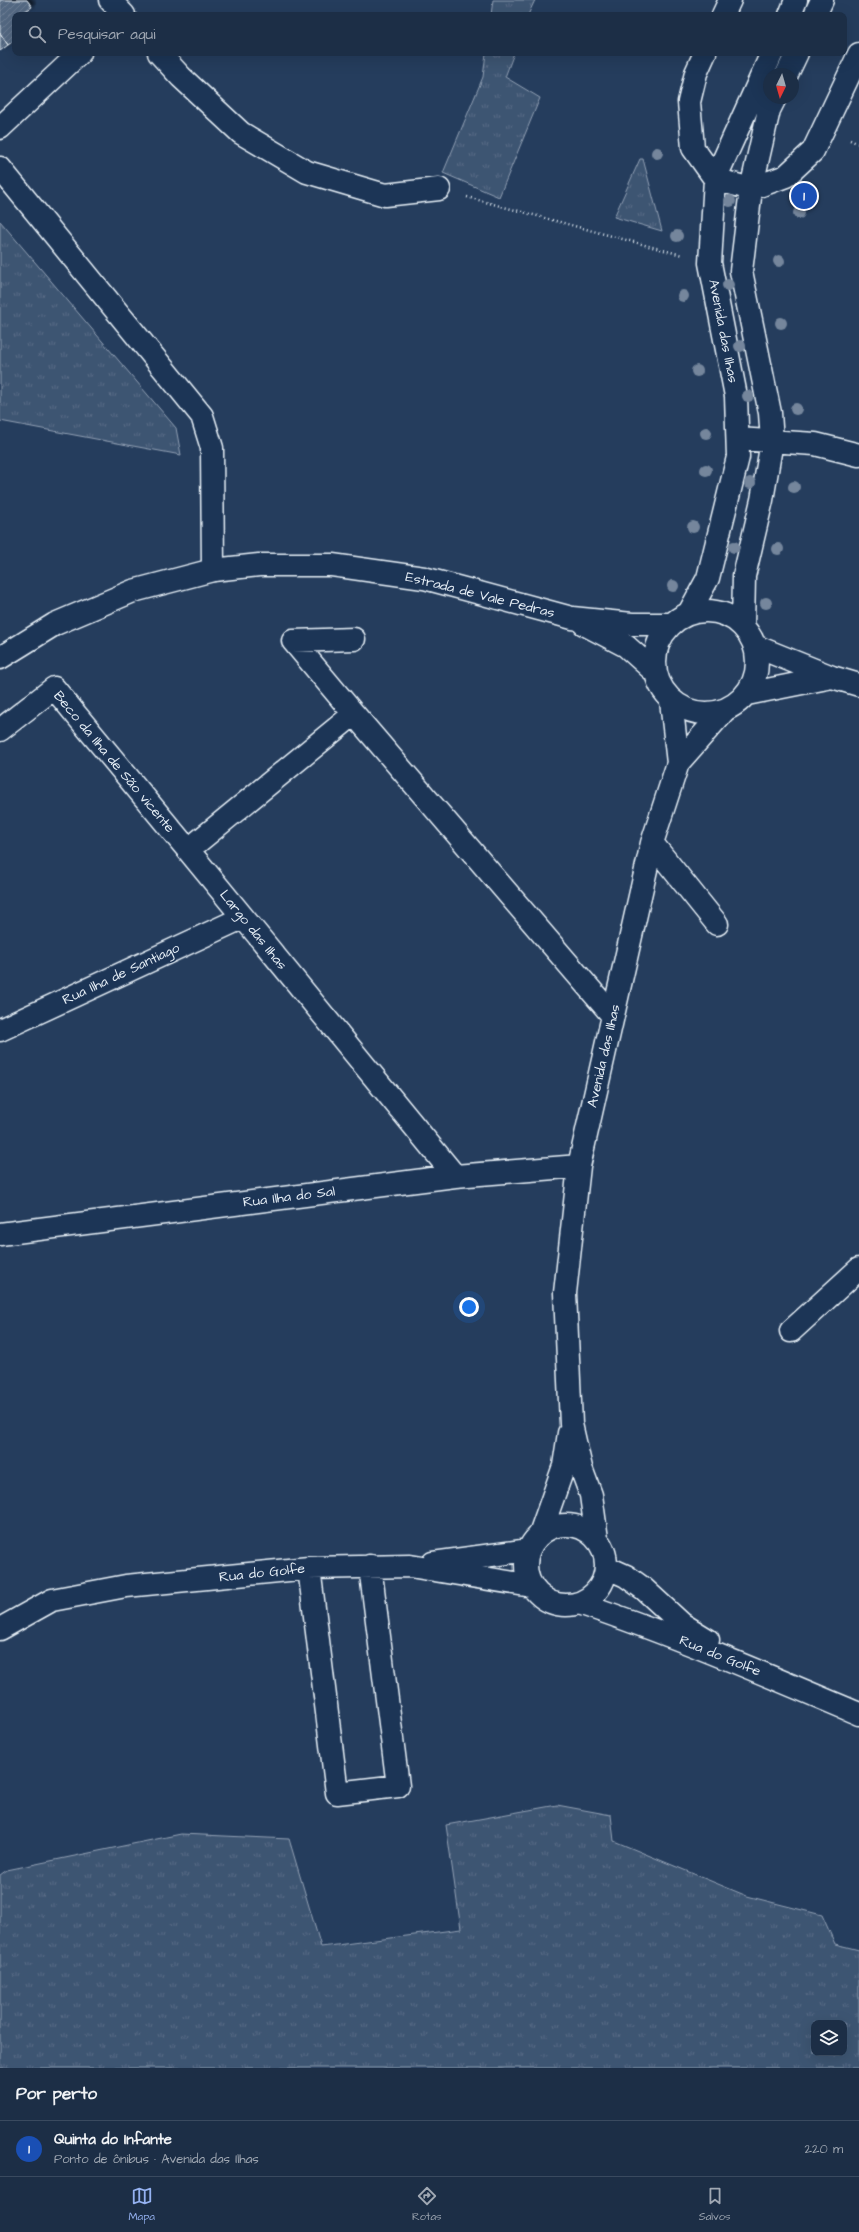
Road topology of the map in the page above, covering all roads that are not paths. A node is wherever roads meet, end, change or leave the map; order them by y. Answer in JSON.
{"nodes":[{"id":1,"x":730,"y":0,"type":"edge"},
{"id":2,"x":796,"y":0,"type":"edge"},
{"id":3,"x":822,"y":0,"type":"edge"},
{"id":4,"x":724,"y":12,"type":"edge"},
{"id":5,"x":791,"y":12,"type":"edge"},
{"id":6,"x":816,"y":12,"type":"edge"},
{"id":7,"x":859,"y":54,"type":"edge"},
{"id":8,"x":77,"y":56,"type":"edge"},
{"id":9,"x":162,"y":56,"type":"edge"},
{"id":10,"x":704,"y":56,"type":"edge"},
{"id":11,"x":771,"y":56,"type":"edge"},
{"id":12,"x":796,"y":56,"type":"edge"},
{"id":13,"x":790,"y":68,"type":"edge"},
{"id":14,"x":772,"y":104,"type":"edge"},
{"id":15,"x":0,"y":128,"type":"edge"},
{"id":16,"x":0,"y":168,"type":"edge"},
{"id":17,"x":715,"y":179,"type":"junction"},
{"id":18,"x":439,"y":189,"type":"road end"},
{"id":19,"x":751,"y":189,"type":"junction"},
{"id":20,"x":738,"y":439,"type":"junction"},
{"id":21,"x":772,"y":441,"type":"junction"},
{"id":22,"x":859,"y":455,"type":"edge"},
{"id":23,"x":213,"y":570,"type":"junction"},
{"id":24,"x":689,"y":613,"type":"junction"},
{"id":25,"x":572,"y":618,"type":"junction"},
{"id":26,"x":671,"y":624,"type":"junction"},
{"id":27,"x":743,"y":626,"type":"junction"},
{"id":28,"x":354,"y":639,"type":"dead end"},
{"id":29,"x":755,"y":646,"type":"junction"},
{"id":30,"x":0,"y":658,"type":"edge"},
{"id":31,"x":655,"y":672,"type":"junction"},
{"id":32,"x":832,"y":677,"type":"junction"},
{"id":33,"x":859,"y":685,"type":"edge"},
{"id":34,"x":747,"y":694,"type":"junction"},
{"id":35,"x":671,"y":701,"type":"junction"},
{"id":36,"x":724,"y":711,"type":"junction"},
{"id":37,"x":354,"y":714,"type":"junction"},
{"id":38,"x":0,"y":730,"type":"edge"},
{"id":39,"x":678,"y":763,"type":"junction"},
{"id":40,"x":652,"y":844,"type":"junction"},
{"id":41,"x":188,"y":850,"type":"junction"},
{"id":42,"x":242,"y":918,"type":"junction"},
{"id":43,"x":717,"y":924,"type":"dead end"},
{"id":44,"x":613,"y":1016,"type":"junction"},
{"id":45,"x":0,"y":1030,"type":"edge"},
{"id":46,"x":579,"y":1166,"type":"junction"},
{"id":47,"x":456,"y":1176,"type":"junction"},
{"id":48,"x":0,"y":1234,"type":"edge"},
{"id":49,"x":859,"y":1269,"type":"edge"},
{"id":50,"x":791,"y":1331,"type":"dead end"},
{"id":51,"x":571,"y":1424,"type":"junction"},
{"id":52,"x":597,"y":1539,"type":"junction"},
{"id":53,"x":534,"y":1542,"type":"junction"},
{"id":54,"x":370,"y":1566,"type":"junction"},
{"id":55,"x":410,"y":1566,"type":"junction"},
{"id":56,"x":606,"y":1567,"type":"junction"},
{"id":57,"x":309,"y":1568,"type":"junction"},
{"id":58,"x":532,"y":1586,"type":"junction"},
{"id":59,"x":579,"y":1603,"type":"junction"},
{"id":60,"x":0,"y":1629,"type":"edge"},
{"id":61,"x":749,"y":1667,"type":"junction"},
{"id":62,"x":859,"y":1714,"type":"edge"}],
"edges":[{"from":1,"to":4,"type":"street"},
{"from":2,"to":5,"type":"street"},
{"from":3,"to":6,"type":"street"},
{"from":7,"to":19,"type":"street"},
{"from":8,"to":15,"type":"street"},
{"from":9,"to":18,"type":"street"},
{"from":10,"to":17,"type":"street"},
{"from":11,"to":17,"type":"street","name":"Avenida das Ilhas"},
{"from":12,"to":13,"type":"street"},
{"from":14,"to":19,"type":"street","name":"Avenida das Ilhas"},
{"from":16,"to":23,"type":"street"},
{"from":17,"to":19,"type":"street"},
{"from":17,"to":20,"type":"street","name":"Avenida das Ilhas"},
{"from":19,"to":21,"type":"street","name":"Avenida das Ilhas"},
{"from":20,"to":21,"type":"street"},
{"from":20,"to":24,"type":"street","name":"Avenida das Ilhas"},
{"from":21,"to":22,"type":"street"},
{"from":21,"to":27,"type":"street","name":"Avenida das Ilhas"},
{"from":23,"to":25,"type":"street","name":"Estrada de Vale Pedras"},
{"from":23,"to":30,"type":"street","name":"Estrada de Vale Pedras"},
{"from":24,"to":26,"type":"street"},
{"from":24,"to":27,"type":"street"},
{"from":25,"to":26,"type":"street","name":"Estrada de Vale Pedras"},
{"from":25,"to":31,"type":"street","name":"Estrada de Vale Pedras"},
{"from":26,"to":31,"type":"street"},
{"from":27,"to":29,"type":"street"},
{"from":28,"to":37,"type":"street"},
{"from":29,"to":32,"type":"street"},
{"from":29,"to":34,"type":"street"},
{"from":31,"to":35,"type":"street"},
{"from":32,"to":33,"type":"street"},
{"from":32,"to":34,"type":"street"},
{"from":34,"to":36,"type":"street"},
{"from":35,"to":36,"type":"street"},
{"from":35,"to":39,"type":"street"},
{"from":36,"to":39,"type":"street","name":"Avenida das Ilhas"},
{"from":37,"to":41,"type":"street"},
{"from":37,"to":44,"type":"street"},
{"from":38,"to":41,"type":"street","name":"Beco da Ilha de São vicente"},
{"from":39,"to":40,"type":"street","name":"Avenida das Ilhas"},
{"from":40,"to":43,"type":"street"},
{"from":40,"to":44,"type":"street","name":"Avenida das Ilhas"},
{"from":41,"to":42,"type":"street","name":"Largo das Ilhas"},
{"from":42,"to":45,"type":"street","name":"Rua Ilha de Santiago"},
{"from":42,"to":47,"type":"street","name":"Largo das Ilhas"},
{"from":44,"to":46,"type":"street","name":"Avenida das Ilhas"},
{"from":46,"to":47,"type":"street","name":"Rua Ilha do Sal"},
{"from":46,"to":51,"type":"street","name":"Avenida das Ilhas"},
{"from":47,"to":48,"type":"street","name":"Rua Ilha do Sal"},
{"from":49,"to":50,"type":"street"},
{"from":51,"to":52,"type":"street","name":"Avenida das Ilhas"},
{"from":51,"to":53,"type":"street","name":"Avenida das Ilhas"},
{"from":52,"to":53,"type":"street"},
{"from":52,"to":56,"type":"street"},
{"from":53,"to":55,"type":"street"},
{"from":53,"to":58,"type":"street"},
{"from":54,"to":55,"type":"street","name":"Rua do Golfe"},
{"from":54,"to":57,"type":"street","name":"Rua do Golfe"},
{"from":54,"to":57,"type":"street"},
{"from":55,"to":58,"type":"street","name":"Rua do Golfe"},
{"from":56,"to":59,"type":"street"},
{"from":56,"to":61,"type":"street"},
{"from":57,"to":60,"type":"street","name":"Rua do Golfe"},
{"from":58,"to":59,"type":"street","name":"Rua do Golfe"},
{"from":59,"to":61,"type":"street","name":"Rua do Golfe"},
{"from":61,"to":62,"type":"street","name":"Rua do Golfe"}]}
